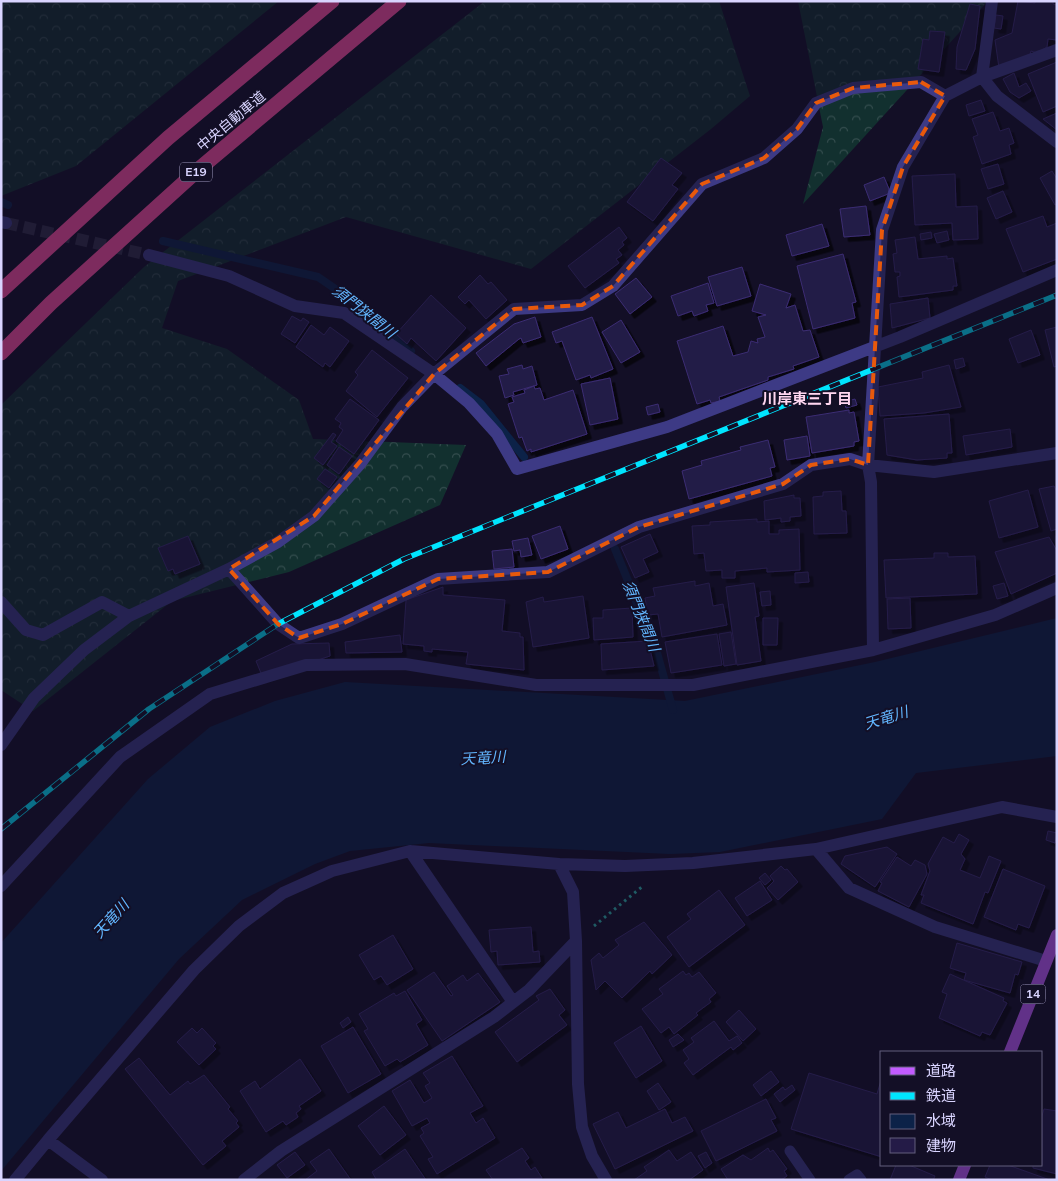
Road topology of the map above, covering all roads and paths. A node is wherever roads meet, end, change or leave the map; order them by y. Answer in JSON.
{"nodes":[{"id":1,"x":332,"y":1,"type":"edge"},
{"id":2,"x":398,"y":1,"type":"edge"},
{"id":3,"x":992,"y":1,"type":"edge"},
{"id":4,"x":1057,"y":50,"type":"edge"},
{"id":5,"x":982,"y":77,"type":"junction"},
{"id":6,"x":945,"y":96,"type":"junction"},
{"id":7,"x":1057,"y":142,"type":"edge"},
{"id":8,"x":149,"y":255,"type":"tunnel mouth"},
{"id":9,"x":1057,"y":270,"type":"edge"},
{"id":10,"x":1,"y":291,"type":"edge"},
{"id":11,"x":874,"y":346,"type":"junction"},
{"id":12,"x":1,"y":352,"type":"edge"},
{"id":13,"x":434,"y":374,"type":"junction"},
{"id":14,"x":1057,"y":453,"type":"edge"},
{"id":15,"x":868,"y":465,"type":"junction"},
{"id":16,"x":229,"y":569,"type":"junction"},
{"id":17,"x":1057,"y":588,"type":"edge"},
{"id":18,"x":1,"y":602,"type":"edge"},
{"id":19,"x":129,"y":616,"type":"junction"},
{"id":20,"x":872,"y":650,"type":"junction"},
{"id":21,"x":1,"y":745,"type":"edge"},
{"id":22,"x":1057,"y":817,"type":"edge"},
{"id":23,"x":816,"y":849,"type":"junction"},
{"id":24,"x":410,"y":851,"type":"junction"},
{"id":25,"x":559,"y":864,"type":"junction"},
{"id":26,"x":669,"y":864,"type":"junction"},
{"id":27,"x":1,"y":886,"type":"edge"},
{"id":28,"x":1057,"y":935,"type":"edge"},
{"id":29,"x":576,"y":941,"type":"junction"},
{"id":30,"x":1046,"y":962,"type":"junction"},
{"id":31,"x":513,"y":1002,"type":"junction"},
{"id":32,"x":1010,"y":1051,"type":"edge"},
{"id":33,"x":48,"y":1140,"type":"junction"},
{"id":34,"x":790,"y":1151,"type":"dead end"},
{"id":35,"x":965,"y":1166,"type":"edge"},
{"id":36,"x":15,"y":1180,"type":"edge"},
{"id":37,"x":102,"y":1180,"type":"edge"},
{"id":38,"x":244,"y":1180,"type":"edge"},
{"id":39,"x":606,"y":1180,"type":"edge"},
{"id":40,"x":810,"y":1180,"type":"edge"},
{"id":41,"x":849,"y":1180,"type":"edge"},
{"id":42,"x":862,"y":1180,"type":"edge"},
{"id":43,"x":960,"y":1180,"type":"edge"}],
"edges":[{"from":1,"to":10,"type":"highway","name":"中央自動車道"},
{"from":2,"to":12,"type":"highway","name":"中央自動車道","number":"E19"},
{"from":3,"to":5,"type":"street"},
{"from":4,"to":5,"type":"street"},
{"from":5,"to":6,"type":"street"},
{"from":5,"to":7,"type":"street"},
{"from":6,"to":11,"type":"street"},
{"from":6,"to":13,"type":"street"},
{"from":8,"to":13,"type":"street"},
{"from":9,"to":11,"type":"street"},
{"from":11,"to":13,"type":"street"},
{"from":11,"to":15,"type":"street"},
{"from":13,"to":16,"type":"street"},
{"from":14,"to":15,"type":"street"},
{"from":15,"to":16,"type":"street"},
{"from":15,"to":20,"type":"street"},
{"from":16,"to":19,"type":"street"},
{"from":17,"to":20,"type":"street"},
{"from":18,"to":19,"type":"street"},
{"from":19,"to":21,"type":"street"},
{"from":20,"to":27,"type":"street"},
{"from":22,"to":23,"type":"street"},
{"from":23,"to":26,"type":"street"},
{"from":23,"to":30,"type":"street"},
{"from":24,"to":25,"type":"street"},
{"from":24,"to":31,"type":"street"},
{"from":24,"to":33,"type":"street"},
{"from":25,"to":26,"type":"street"},
{"from":25,"to":29,"type":"street"},
{"from":26,"to":29,"type":"path"},
{"from":28,"to":30,"type":"main road","number":"14"},
{"from":29,"to":31,"type":"street"},
{"from":29,"to":39,"type":"street"},
{"from":30,"to":32,"type":"main road","number":"14"},
{"from":31,"to":38,"type":"street"},
{"from":33,"to":36,"type":"street"},
{"from":33,"to":37,"type":"street"},
{"from":34,"to":40,"type":"lane"},
{"from":35,"to":43,"type":"main road"},
{"from":41,"to":42,"type":"lane"}]}
